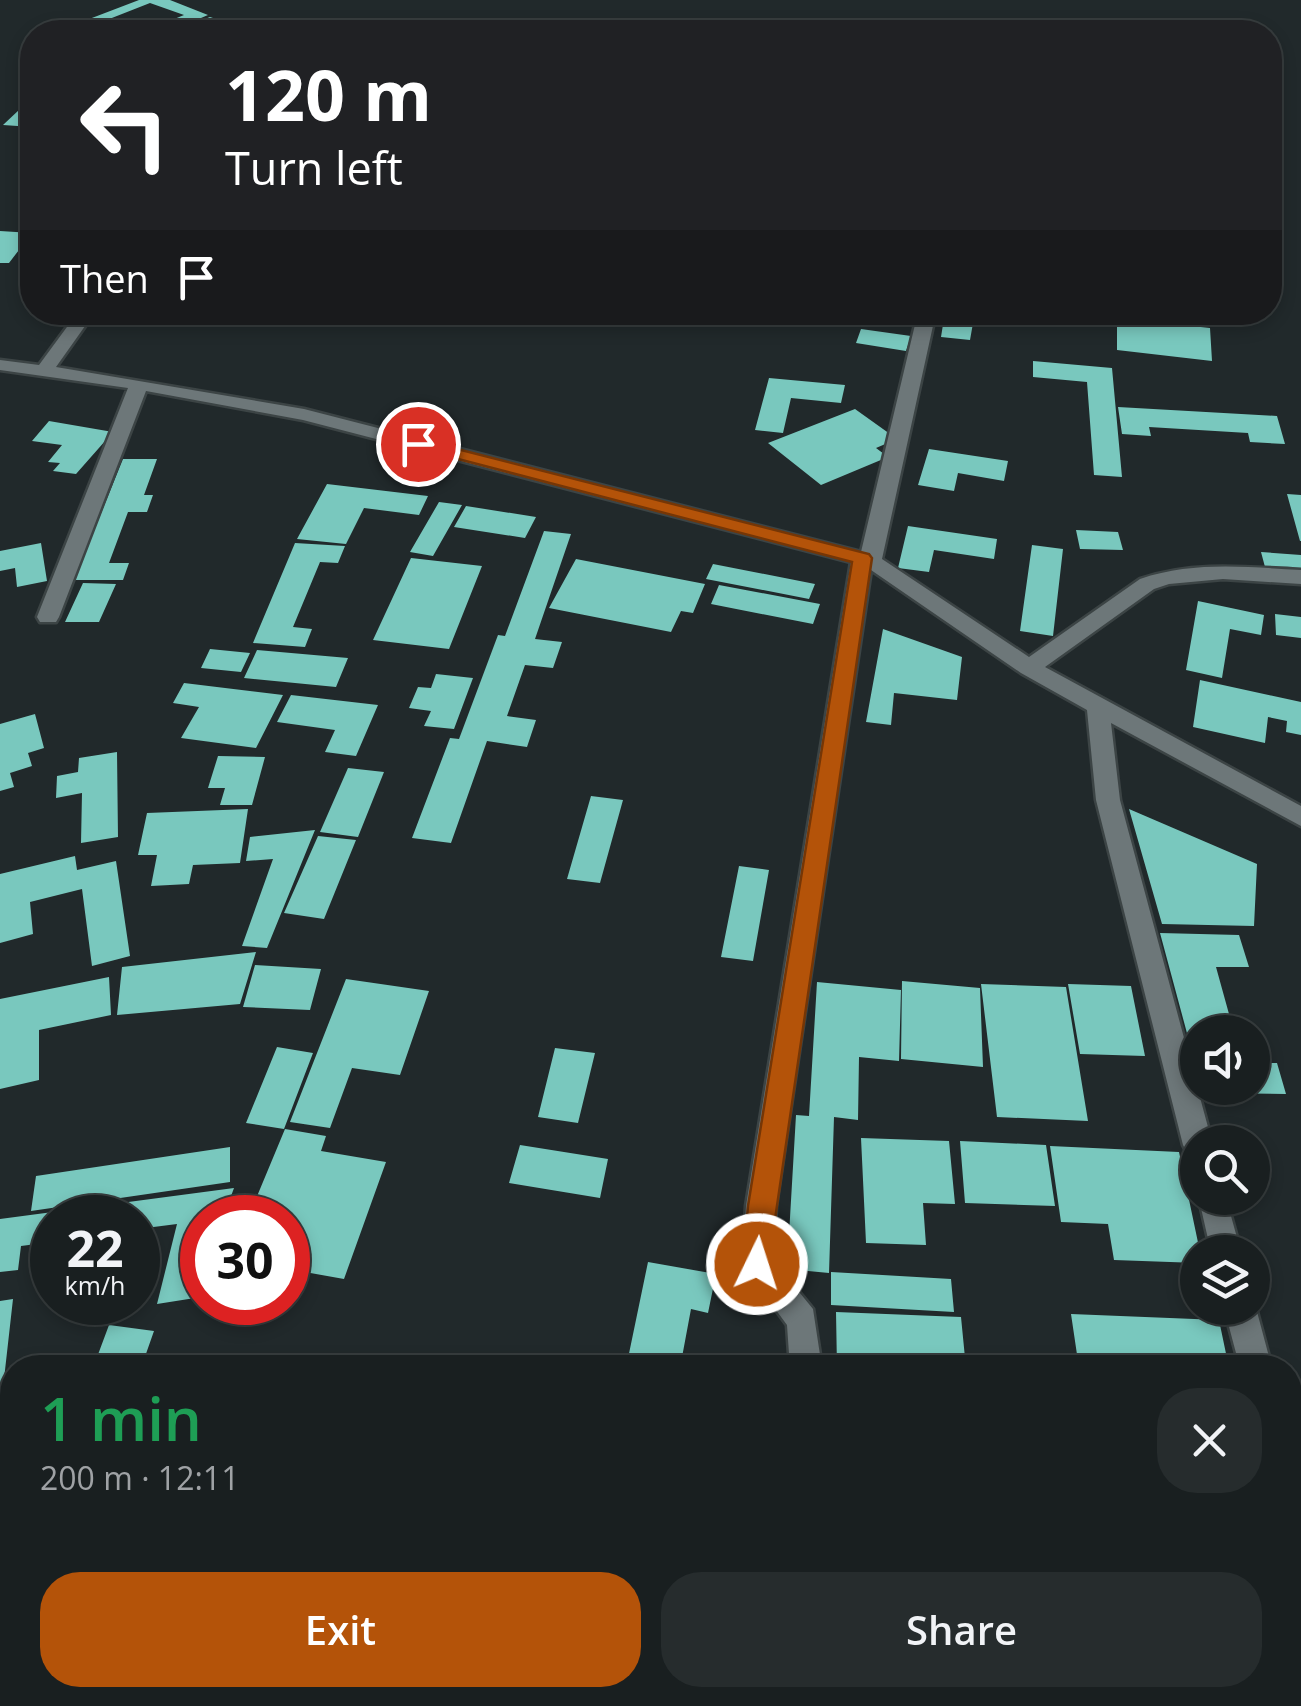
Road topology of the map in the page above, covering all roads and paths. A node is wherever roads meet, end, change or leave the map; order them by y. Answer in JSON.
{"nodes":[{"id":1,"x":78,"y":325,"type":"edge"},
{"id":2,"x":924,"y":325,"type":"edge"},
{"id":3,"x":0,"y":365,"type":"edge"},
{"id":4,"x":44,"y":371,"type":"junction"},
{"id":5,"x":139,"y":384,"type":"junction"},
{"id":6,"x":867,"y":560,"type":"junction"},
{"id":7,"x":1301,"y":577,"type":"edge"},
{"id":8,"x":48,"y":618,"type":"dead end"},
{"id":9,"x":1029,"y":668,"type":"junction"},
{"id":10,"x":1098,"y":708,"type":"junction"},
{"id":11,"x":1301,"y":817,"type":"edge"},
{"id":12,"x":1193,"y":1125,"type":"edge"},
{"id":13,"x":1245,"y":1325,"type":"edge"},
{"id":14,"x":805,"y":1355,"type":"edge"},
{"id":15,"x":1253,"y":1355,"type":"edge"}],
"edges":[{"from":1,"to":4,"type":"street"},
{"from":2,"to":6,"type":"street"},
{"from":3,"to":4,"type":"street"},
{"from":4,"to":5,"type":"street"},
{"from":5,"to":6,"type":"street"},
{"from":5,"to":8,"type":"street"},
{"from":6,"to":9,"type":"street"},
{"from":6,"to":14,"type":"street"},
{"from":7,"to":9,"type":"street"},
{"from":9,"to":10,"type":"street"},
{"from":10,"to":11,"type":"street"},
{"from":10,"to":12,"type":"street"},
{"from":13,"to":15,"type":"street"}]}
